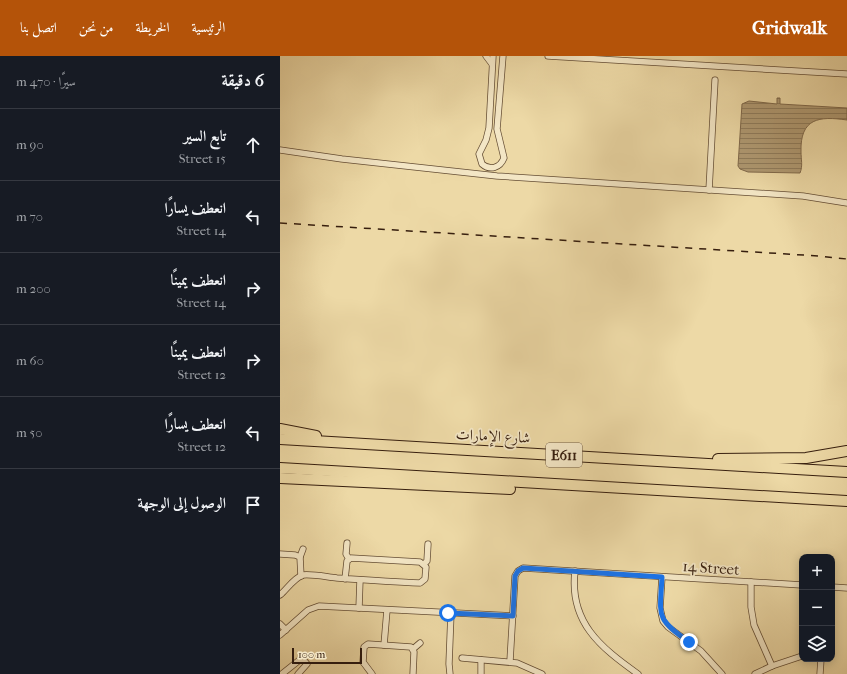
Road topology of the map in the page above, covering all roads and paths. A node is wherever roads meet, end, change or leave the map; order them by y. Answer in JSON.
{"nodes":[{"id":1,"x":486,"y":56,"type":"edge"},
{"id":2,"x":493,"y":56,"type":"edge"},
{"id":3,"x":509,"y":56,"type":"edge"},
{"id":4,"x":548,"y":56,"type":"edge"},
{"id":5,"x":502,"y":59,"type":"edge"},
{"id":6,"x":492,"y":64,"type":"junction"},
{"id":7,"x":847,"y":74,"type":"edge"},
{"id":8,"x":715,"y":80,"type":"dead end"},
{"id":9,"x":280,"y":150,"type":"edge"},
{"id":10,"x":709,"y":190,"type":"junction"},
{"id":11,"x":847,"y":204,"type":"edge"},
{"id":12,"x":280,"y":429,"type":"edge"},
{"id":13,"x":280,"y":439,"type":"edge"},
{"id":14,"x":346,"y":442,"type":"junction"},
{"id":15,"x":847,"y":452,"type":"edge"},
{"id":16,"x":706,"y":464,"type":"junction"},
{"id":17,"x":280,"y":468,"type":"edge"},
{"id":18,"x":847,"y":472,"type":"edge"},
{"id":19,"x":280,"y":478,"type":"edge"},
{"id":20,"x":280,"y":484,"type":"edge"},
{"id":21,"x":509,"y":489,"type":"junction"},
{"id":22,"x":719,"y":494,"type":"junction"},
{"id":23,"x":847,"y":501,"type":"edge"},
{"id":24,"x":347,"y":543,"type":"dead end"},
{"id":25,"x":428,"y":544,"type":"dead end"},
{"id":26,"x":303,"y":549,"type":"dead end"},
{"id":27,"x":280,"y":554,"type":"edge"},
{"id":28,"x":300,"y":557,"type":"junction"},
{"id":29,"x":349,"y":559,"type":"junction"},
{"id":30,"x":424,"y":564,"type":"junction"},
{"id":31,"x":575,"y":571,"type":"junction"},
{"id":32,"x":302,"y":576,"type":"junction"},
{"id":33,"x":662,"y":577,"type":"junction"},
{"id":34,"x":345,"y":579,"type":"junction"},
{"id":35,"x":360,"y":580,"type":"junction"},
{"id":36,"x":751,"y":582,"type":"junction"},
{"id":37,"x":799,"y":585,"type":"edge"},
{"id":38,"x":835,"y":587,"type":"edge"},
{"id":39,"x":847,"y":588,"type":"edge"},
{"id":40,"x":280,"y":595,"type":"edge"},
{"id":41,"x":359,"y":608,"type":"junction"},
{"id":42,"x":387,"y":610,"type":"junction"},
{"id":43,"x":451,"y":613,"type":"junction"},
{"id":44,"x":513,"y":616,"type":"junction"},
{"id":45,"x":280,"y":624,"type":"edge"},
{"id":46,"x":286,"y":630,"type":"junction"},
{"id":47,"x":280,"y":635,"type":"edge"},
{"id":48,"x":420,"y":643,"type":"dead end"},
{"id":49,"x":384,"y":645,"type":"junction"},
{"id":50,"x":413,"y":649,"type":"junction"},
{"id":51,"x":799,"y":657,"type":"edge"},
{"id":52,"x":462,"y":658,"type":"dead end"},
{"id":53,"x":481,"y":660,"type":"junction"},
{"id":54,"x":510,"y":661,"type":"junction"},
{"id":55,"x":820,"y":662,"type":"edge"},
{"id":56,"x":449,"y":664,"type":"junction"},
{"id":57,"x":772,"y":666,"type":"junction"},
{"id":58,"x":282,"y":674,"type":"edge"},
{"id":59,"x":298,"y":674,"type":"edge"},
{"id":60,"x":372,"y":674,"type":"edge"},
{"id":61,"x":413,"y":674,"type":"edge"},
{"id":62,"x":446,"y":674,"type":"edge"},
{"id":63,"x":450,"y":674,"type":"edge"},
{"id":64,"x":481,"y":674,"type":"edge"},
{"id":65,"x":542,"y":674,"type":"edge"},
{"id":66,"x":638,"y":674,"type":"edge"},
{"id":67,"x":722,"y":674,"type":"edge"},
{"id":68,"x":755,"y":674,"type":"edge"},
{"id":69,"x":820,"y":674,"type":"edge"}],
"edges":[{"from":1,"to":6,"type":"street"},
{"from":2,"to":6,"type":"street"},
{"from":3,"to":5,"type":"street"},
{"from":4,"to":7,"type":"street"},
{"from":5,"to":6,"type":"street"},
{"from":8,"to":10,"type":"street"},
{"from":9,"to":10,"type":"street"},
{"from":10,"to":11,"type":"street"},
{"from":12,"to":14,"type":"highway"},
{"from":13,"to":14,"type":"highway","name":"شارع الإمارات","number":"E611"},
{"from":14,"to":16,"type":"highway","name":"شارع الإمارات","number":"E611"},
{"from":15,"to":16,"type":"highway"},
{"from":16,"to":18,"type":"highway","name":"شارع الإمارات","number":"E611"},
{"from":17,"to":22,"type":"highway","number":"E611"},
{"from":19,"to":21,"type":"highway"},
{"from":20,"to":21,"type":"highway"},
{"from":21,"to":22,"type":"highway"},
{"from":22,"to":23,"type":"highway","number":"E611"},
{"from":24,"to":29,"type":"street"},
{"from":25,"to":30,"type":"street"},
{"from":26,"to":28,"type":"street"},
{"from":27,"to":28,"type":"street"},
{"from":28,"to":32,"type":"street"},
{"from":29,"to":30,"type":"street"},
{"from":29,"to":34,"type":"street"},
{"from":30,"to":35,"type":"street"},
{"from":31,"to":33,"type":"street","name":"14 Street"},
{"from":31,"to":44,"type":"street","name":"14 Street"},
{"from":31,"to":66,"type":"street"},
{"from":32,"to":34,"type":"street"},
{"from":32,"to":40,"type":"street"},
{"from":33,"to":36,"type":"street","name":"14 Street"},
{"from":33,"to":67,"type":"street"},
{"from":34,"to":35,"type":"street"},
{"from":35,"to":41,"type":"street"},
{"from":36,"to":37,"type":"street","name":"14 Street"},
{"from":36,"to":57,"type":"street"},
{"from":38,"to":39,"type":"street"},
{"from":41,"to":42,"type":"street"},
{"from":41,"to":46,"type":"street"},
{"from":42,"to":43,"type":"street"},
{"from":42,"to":49,"type":"street"},
{"from":43,"to":44,"type":"street"},
{"from":43,"to":56,"type":"street"},
{"from":44,"to":54,"type":"street","name":"14 Street"},
{"from":45,"to":46,"type":"street"},
{"from":46,"to":47,"type":"street"},
{"from":48,"to":50,"type":"street"},
{"from":49,"to":50,"type":"street"},
{"from":49,"to":60,"type":"street"},
{"from":50,"to":61,"type":"street"},
{"from":51,"to":57,"type":"street"},
{"from":52,"to":53,"type":"street"},
{"from":53,"to":54,"type":"street"},
{"from":53,"to":64,"type":"street"},
{"from":54,"to":65,"type":"street"},
{"from":55,"to":69,"type":"street"},
{"from":56,"to":62,"type":"street"},
{"from":56,"to":63,"type":"street"},
{"from":57,"to":68,"type":"street"},
{"from":58,"to":59,"type":"street"}]}
